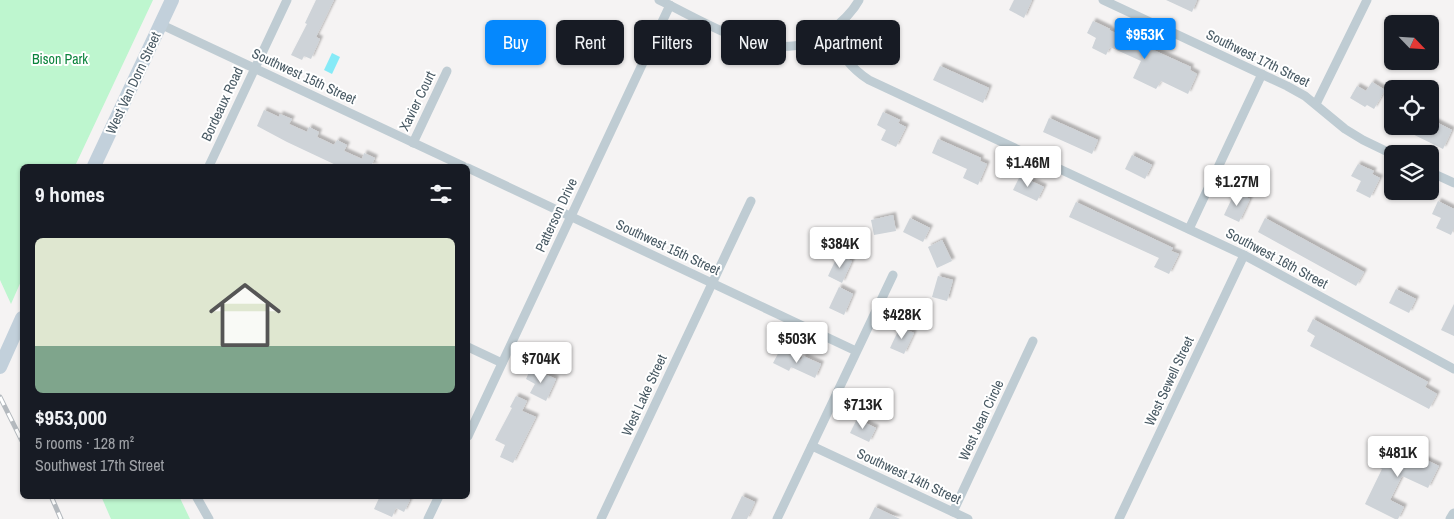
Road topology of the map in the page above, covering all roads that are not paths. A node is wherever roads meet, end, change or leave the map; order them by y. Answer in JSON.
{"nodes":[{"id":1,"x":172,"y":0,"type":"edge"},
{"id":2,"x":287,"y":0,"type":"edge"},
{"id":3,"x":659,"y":0,"type":"edge"},
{"id":4,"x":858,"y":0,"type":"edge"},
{"id":5,"x":1103,"y":0,"type":"edge"},
{"id":6,"x":1367,"y":0,"type":"edge"},
{"id":7,"x":670,"y":5,"type":"junction"},
{"id":8,"x":844,"y":20,"type":"edge"},
{"id":9,"x":160,"y":24,"type":"junction"},
{"id":10,"x":796,"y":45,"type":"edge"},
{"id":11,"x":849,"y":65,"type":"edge"},
{"id":12,"x":254,"y":68,"type":"junction"},
{"id":13,"x":446,"y":71,"type":"dead end"},
{"id":14,"x":1262,"y":74,"type":"junction"},
{"id":15,"x":1316,"y":104,"type":"junction"},
{"id":16,"x":412,"y":143,"type":"junction"},
{"id":17,"x":1384,"y":150,"type":"edge"},
{"id":18,"x":95,"y":164,"type":"edge"},
{"id":19,"x":210,"y":164,"type":"edge"},
{"id":20,"x":459,"y":164,"type":"edge"},
{"id":21,"x":470,"y":169,"type":"edge"},
{"id":22,"x":1439,"y":176,"type":"edge"},
{"id":23,"x":1454,"y":183,"type":"edge"},
{"id":24,"x":751,"y":200,"type":"dead end"},
{"id":25,"x":571,"y":217,"type":"junction"},
{"id":26,"x":1189,"y":229,"type":"junction"},
{"id":27,"x":1244,"y":255,"type":"junction"},
{"id":28,"x":893,"y":275,"type":"dead end"},
{"id":29,"x":712,"y":283,"type":"junction"},
{"id":30,"x":20,"y":322,"type":"edge"},
{"id":31,"x":1034,"y":341,"type":"dead end"},
{"id":32,"x":470,"y":348,"type":"edge"},
{"id":33,"x":856,"y":351,"type":"junction"},
{"id":34,"x":502,"y":363,"type":"junction"},
{"id":35,"x":0,"y":367,"type":"edge"},
{"id":36,"x":1454,"y":369,"type":"edge"},
{"id":37,"x":470,"y":432,"type":"edge"},
{"id":38,"x":812,"y":446,"type":"junction"},
{"id":39,"x":198,"y":499,"type":"edge"},
{"id":40,"x":438,"y":499,"type":"edge"},
{"id":41,"x":953,"y":512,"type":"junction"},
{"id":42,"x":1454,"y":514,"type":"edge"},
{"id":43,"x":209,"y":519,"type":"edge"},
{"id":44,"x":428,"y":519,"type":"edge"},
{"id":45,"x":601,"y":519,"type":"edge"},
{"id":46,"x":777,"y":519,"type":"edge"},
{"id":47,"x":968,"y":519,"type":"edge"},
{"id":48,"x":1119,"y":519,"type":"edge"},
{"id":49,"x":1451,"y":519,"type":"edge"}],
"edges":[{"from":1,"to":9,"type":"main road","name":"West Van Dorn Street"},
{"from":2,"to":12,"type":"street","name":"Bordeaux Road"},
{"from":3,"to":7,"type":"street"},
{"from":4,"to":8,"type":"street"},
{"from":5,"to":14,"type":"street","name":"Southwest 17th Street"},
{"from":6,"to":15,"type":"street"},
{"from":7,"to":10,"type":"street"},
{"from":7,"to":25,"type":"street","name":"Patterson Drive"},
{"from":9,"to":12,"type":"street","name":"Southwest 15th Street"},
{"from":9,"to":18,"type":"main road","name":"West Van Dorn Street"},
{"from":11,"to":26,"type":"street","name":"Southwest 16th Street"},
{"from":12,"to":16,"type":"street","name":"Southwest 15th Street"},
{"from":12,"to":19,"type":"street","name":"Bordeaux Road"},
{"from":13,"to":16,"type":"street","name":"Xavier Court"},
{"from":14,"to":15,"type":"street","name":"Southwest 17th Street"},
{"from":14,"to":26,"type":"street"},
{"from":15,"to":17,"type":"street","name":"Southwest 17th Street"},
{"from":16,"to":20,"type":"street","name":"Southwest 15th Street"},
{"from":21,"to":25,"type":"street","name":"Southwest 15th Street"},
{"from":22,"to":23,"type":"street"},
{"from":24,"to":29,"type":"street","name":"West Lake Street"},
{"from":25,"to":29,"type":"street","name":"Southwest 15th Street"},
{"from":25,"to":34,"type":"street","name":"Patterson Drive"},
{"from":26,"to":27,"type":"street","name":"Southwest 16th Street"},
{"from":27,"to":36,"type":"street","name":"Southwest 16th Street"},
{"from":27,"to":48,"type":"street","name":"West Sewell Street"},
{"from":28,"to":33,"type":"street"},
{"from":29,"to":33,"type":"street","name":"Southwest 15th Street"},
{"from":29,"to":45,"type":"street","name":"West Lake Street"},
{"from":30,"to":35,"type":"main road"},
{"from":31,"to":41,"type":"street","name":"West Jean Circle"},
{"from":32,"to":34,"type":"street"},
{"from":33,"to":38,"type":"street"},
{"from":34,"to":37,"type":"street","name":"Patterson Drive"},
{"from":38,"to":41,"type":"street","name":"Southwest 14th Street"},
{"from":38,"to":46,"type":"street"},
{"from":39,"to":43,"type":"street"},
{"from":40,"to":44,"type":"street"},
{"from":41,"to":47,"type":"street","name":"Southwest 14th Street"},
{"from":42,"to":49,"type":"street"}]}
